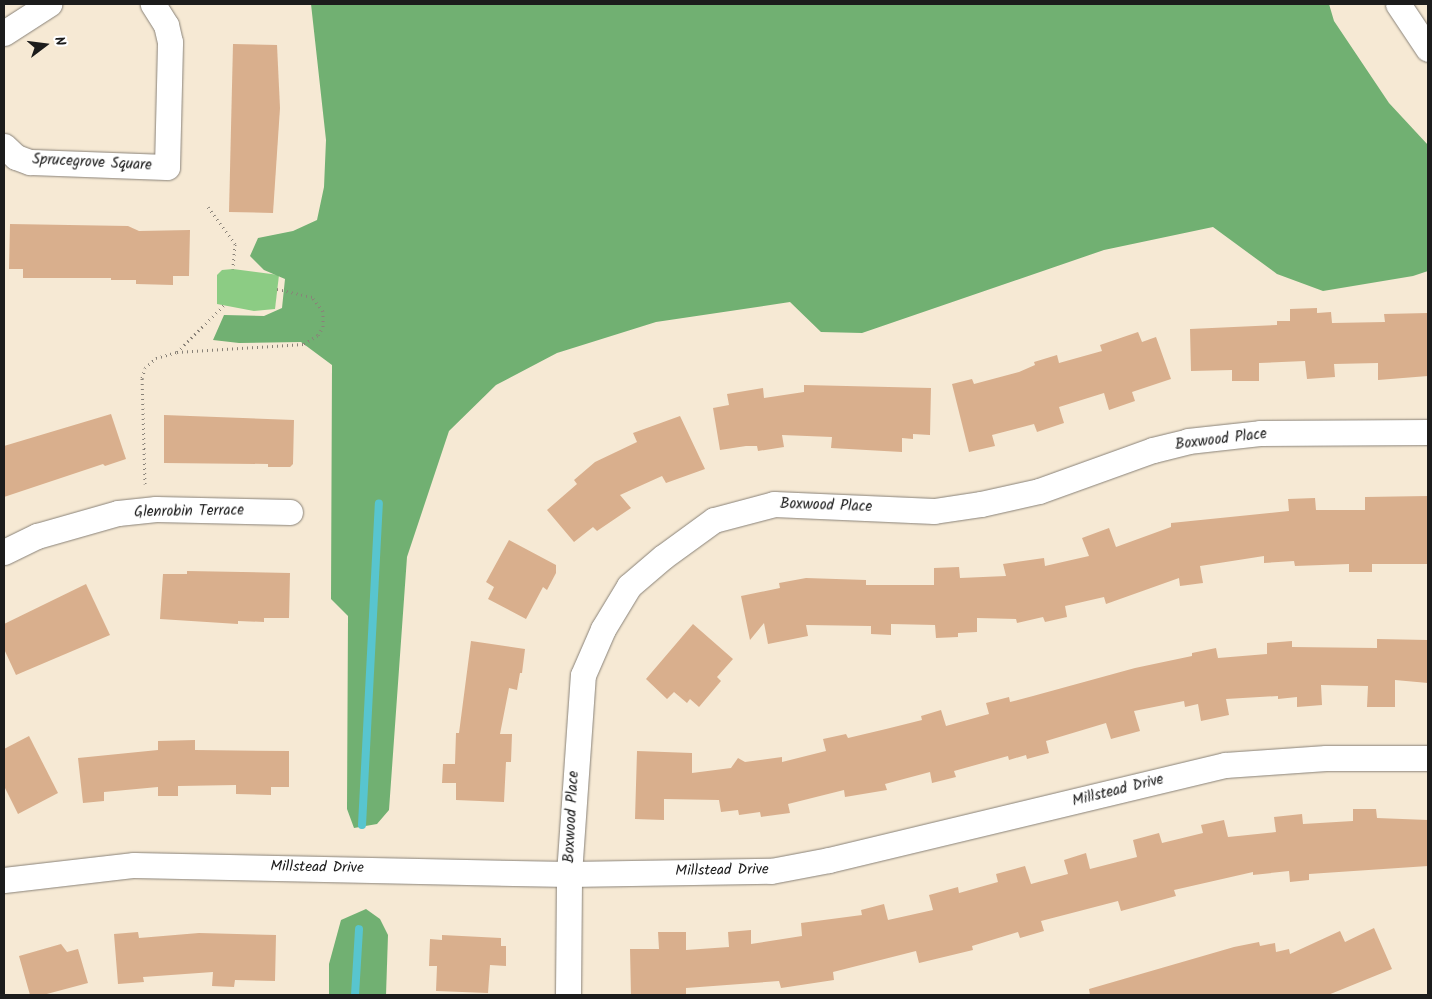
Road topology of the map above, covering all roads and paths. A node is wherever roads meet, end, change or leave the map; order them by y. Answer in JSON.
{"nodes":[{"id":1,"x":49,"y":4,"type":"edge"},
{"id":2,"x":153,"y":4,"type":"edge"},
{"id":3,"x":1398,"y":4,"type":"edge"},
{"id":4,"x":4,"y":33,"type":"edge"},
{"id":5,"x":1428,"y":49,"type":"edge"},
{"id":6,"x":4,"y":146,"type":"edge"},
{"id":7,"x":208,"y":207,"type":"dead end"},
{"id":8,"x":232,"y":269,"type":"dead end"},
{"id":9,"x":277,"y":289,"type":"dead end"},
{"id":10,"x":224,"y":305,"type":"dead end"},
{"id":11,"x":177,"y":352,"type":"junction"},
{"id":12,"x":1428,"y":432,"type":"edge"},
{"id":13,"x":145,"y":485,"type":"dead end"},
{"id":14,"x":290,"y":512,"type":"dead end"},
{"id":15,"x":4,"y":552,"type":"edge"},
{"id":16,"x":1428,"y":758,"type":"edge"},
{"id":17,"x":570,"y":874,"type":"junction"},
{"id":18,"x":4,"y":880,"type":"edge"},
{"id":19,"x":568,"y":995,"type":"edge"}],
"edges":[{"from":1,"to":4,"type":"street"},
{"from":2,"to":6,"type":"street","name":"Sprucegrove Square"},
{"from":3,"to":5,"type":"street"},
{"from":7,"to":8,"type":"path"},
{"from":9,"to":11,"type":"path"},
{"from":10,"to":11,"type":"path"},
{"from":11,"to":13,"type":"path"},
{"from":12,"to":17,"type":"street","name":"Boxwood Place"},
{"from":14,"to":15,"type":"street","name":"Glenrobin Terrace"},
{"from":16,"to":17,"type":"street","name":"Millstead Drive"},
{"from":17,"to":18,"type":"street","name":"Millstead Drive"},
{"from":17,"to":19,"type":"street","name":"Boxwood Place"}]}
